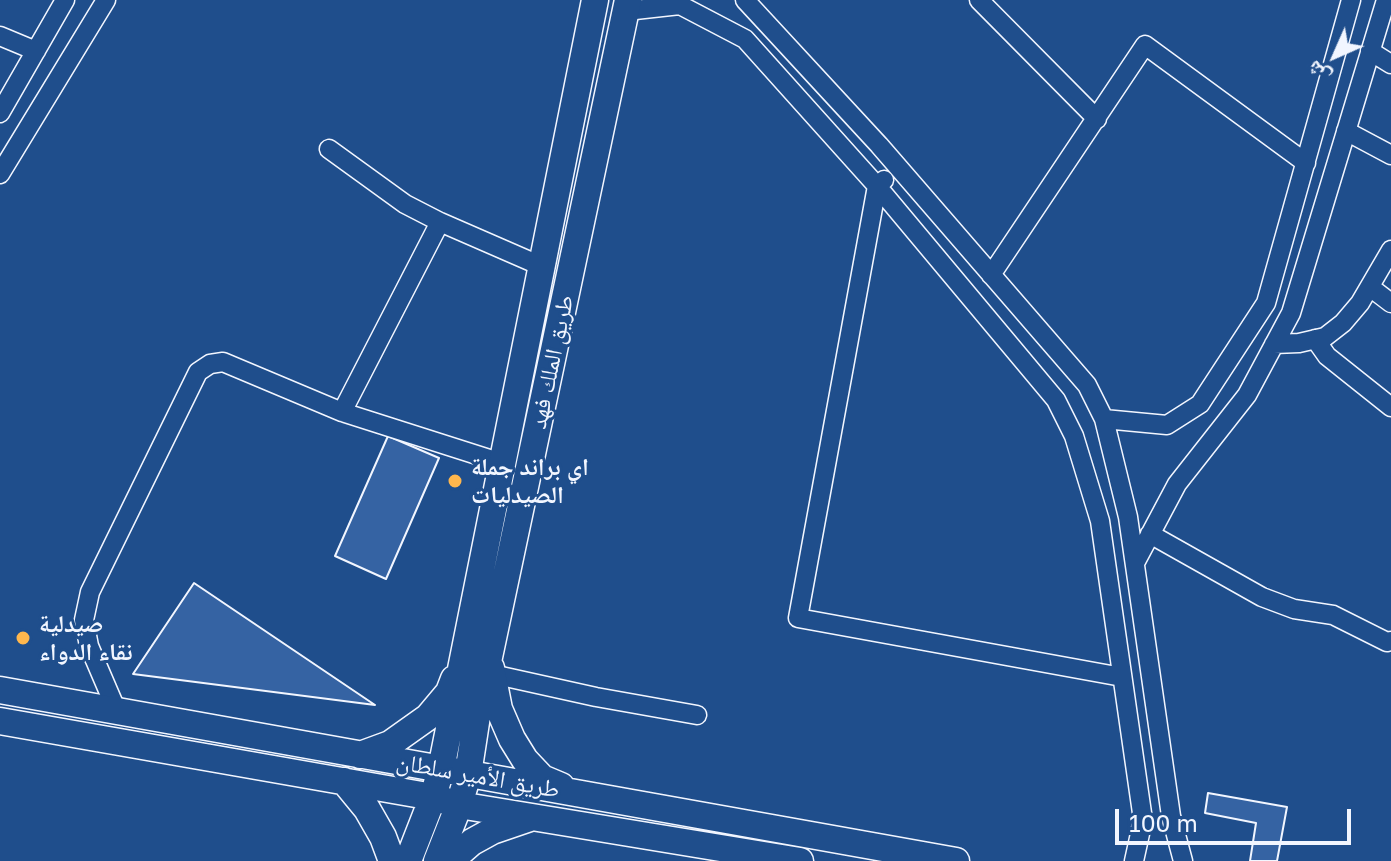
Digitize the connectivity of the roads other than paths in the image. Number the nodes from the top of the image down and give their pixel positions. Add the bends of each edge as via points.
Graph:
1 (65, 0) edge
2 (106, 0) edge
3 (595, 0) edge
4 (745, 0) edge
5 (979, 0) edge
6 (1351, 0) edge
7 (1386, 0) edge
8 (627, 6) edge
9 (0, 36) edge
10 (36, 51) junction
11 (1370, 51) junction
12 (1391, 64) edge
13 (0, 113) edge
14 (1097, 119) junction
15 (1346, 131) junction
16 (329, 149) dead end
17 (1391, 155) edge
18 (1306, 163) junction
19 (898, 168) junction
20 (0, 174) edge
21 (877, 186) junction
22 (440, 222) junction
23 (1391, 250) edge
24 (541, 266) junction
25 (991, 275) junction
26 (1370, 287) junction
27 (1391, 303) edge
28 (1315, 339) junction
29 (1274, 344) junction
30 (1391, 407) edge
31 (342, 412) junction
32 (1104, 419) junction
33 (502, 463) junction
34 (1150, 534) junction
35 (1135, 563) junction
36 (1391, 641) edge
37 (481, 664) junction
38 (1122, 677) junction
39 (0, 690) edge
40 (116, 709) junction
41 (697, 715) dead end
42 (0, 721) edge
43 (1160, 741) junction
44 (1132, 744) junction
45 (359, 755) junction
46 (441, 769) junction
47 (468, 774) junction
48 (344, 781) junction
49 (579, 794) junction
50 (433, 797) junction
51 (459, 805) junction
52 (533, 817) junction
53 (392, 861) edge
54 (408, 861) edge
55 (437, 861) edge
56 (450, 861) edge
57 (800, 861) edge
58 (956, 861) edge
59 (1134, 861) edge
60 (1183, 861) edge

1 - 10 street
2 - 20 street
3 - 24 highway, طريق الملك فهد
4 - 19 street
5 - 14 street
6 - 18 street
7 - 11 street
8 - 21 street via 680,5 745,39
8 - 37 highway, طريق الملك فهد
9 - 10 street
10 - 13 street
11 - 12 street
11 - 15 street
14 - 18 street via 1145,45
14 - 25 street
15 - 17 street
15 - 29 street via 1291,313
16 - 22 street via 405,204
18 - 32 street via 1266,303 1200,404 1167,425
19 - 21 street
19 - 25 street
21 - 38 street via 1056,400 1074,436 1100,521
21 - 38 street via 798,618
22 - 24 street
22 - 31 street
23 - 26 street
24 - 33 highway, طريق الملك فهد
25 - 32 street via 1087,385
26 - 27 street
26 - 28 street via 1343,323
28 - 29 street
28 - 30 street via 1327,356
29 - 34 street via 1247,395 1177,484
31 - 33 street
31 - 40 street via 223,362 198,372 90,592 84,620 89,646
32 - 35 street
33 - 37 highway, طريق الملك فهد
34 - 35 street
34 - 36 street via 1262,597 1333,615
35 - 43 street
37 - 41 street via 596,697
37 - 45 highway via 428,717 390,744
37 - 46 highway, طريق الملك فهد
37 - 47 highway, طريق الملك فهد
37 - 49 highway via 525,760 542,778
38 - 44 street
39 - 40 highway, طريق الأمير سلطان
40 - 45 highway, طريق الأمير سلطان
42 - 48 highway, طريق الأمير سلطان
43 - 44 street
43 - 60 street
44 - 59 street via 1143,820
45 - 46 highway, طريق الأمير سلطان
46 - 47 highway, طريق الأمير سلطان
46 - 50 highway, طريق الملك فهد
47 - 49 highway, طريق الأمير سلطان
47 - 51 highway, طريق الملك فهد
48 - 50 highway, طريق الأمير سلطان
48 - 53 highway via 371,817
49 - 58 highway, طريق الأمير سلطان
50 - 51 highway, طريق الأمير سلطان
50 - 54 highway, طريق الملك فهد
51 - 52 highway, طريق الأمير سلطان
51 - 55 highway, طريق الملك فهد
52 - 56 highway via 492,831
52 - 57 highway, طريق الأمير سلطان

